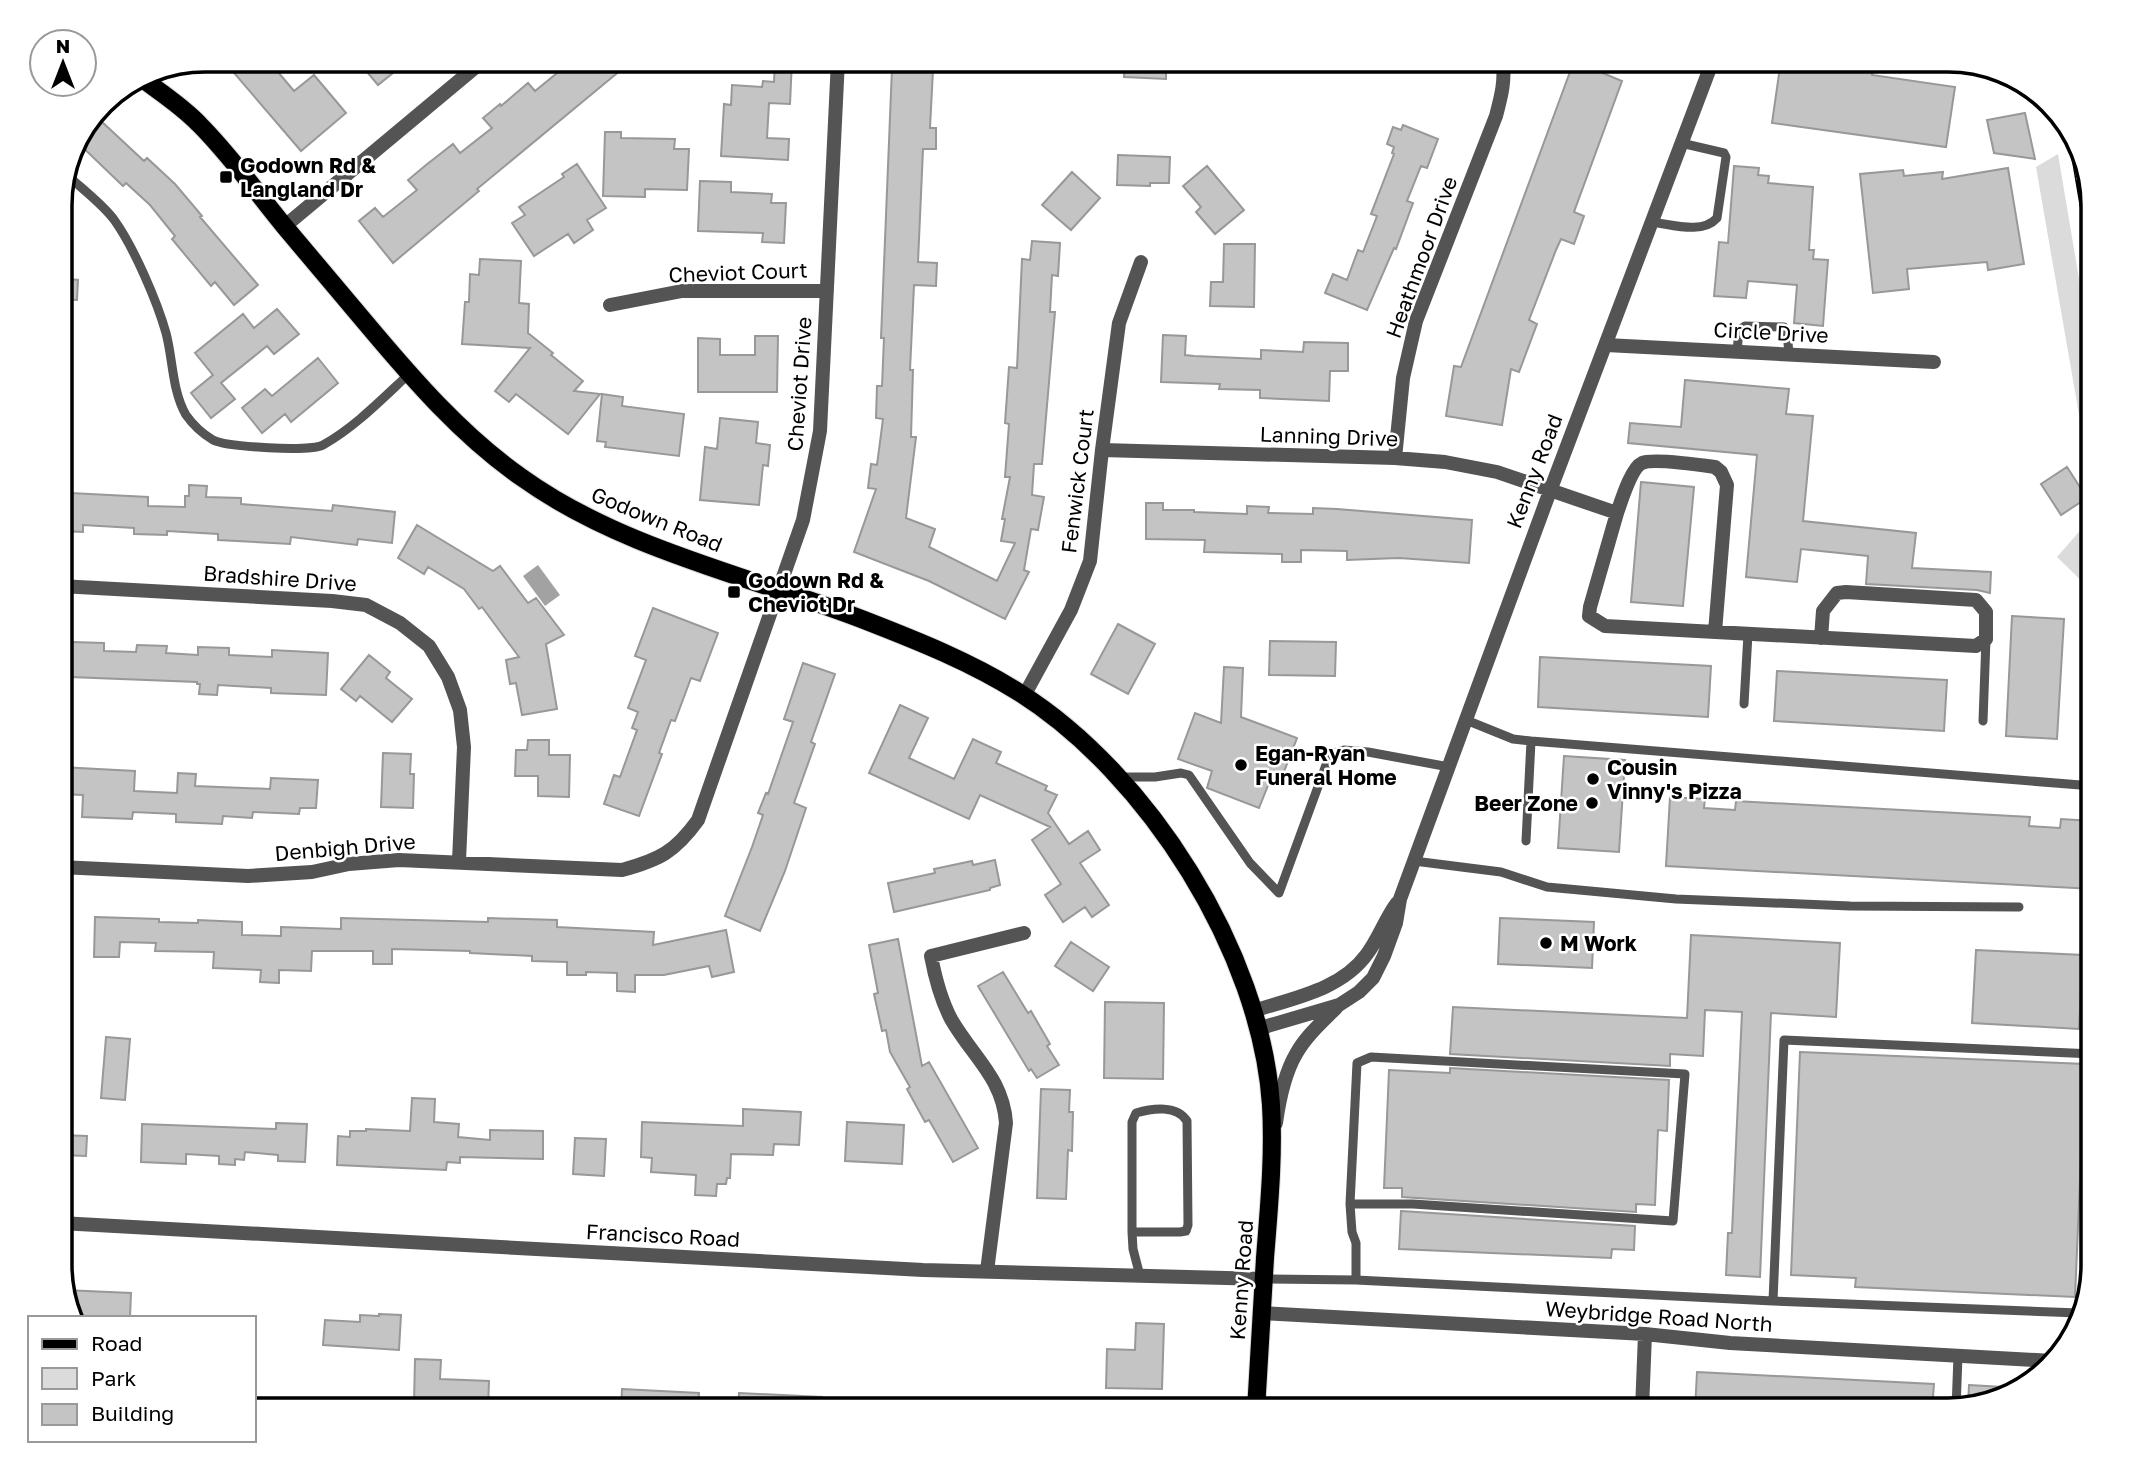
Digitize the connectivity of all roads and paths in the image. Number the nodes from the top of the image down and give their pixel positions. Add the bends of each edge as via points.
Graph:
1 (470, 72) edge
2 (837, 72) edge
3 (1504, 72) edge
4 (1708, 72) edge
5 (149, 85) edge
6 (1681, 143) junction
7 (74, 181) edge
8 (1651, 222) junction
9 (285, 226) junction
10 (1141, 262) dead end
11 (827, 291) junction
12 (610, 305) dead end
13 (1606, 345) junction
14 (1737, 352) junction
15 (1789, 354) junction
16 (1934, 362) dead end
17 (409, 374) junction
18 (1102, 450) junction
19 (1395, 458) junction
20 (1550, 491) junction
21 (1617, 513) junction
22 (72, 587) edge
23 (780, 590) junction
24 (1715, 632) junction
25 (1748, 634) junction
26 (1821, 638) junction
27 (1986, 639) junction
28 (1024, 695) junction
29 (1744, 704) dead end
30 (1466, 720) junction
31 (1983, 721) dead end
32 (1531, 741) junction
33 (1449, 767) junction
34 (1118, 777) junction
35 (2081, 785) edge
36 (1526, 841) dead end
37 (672, 851) joint
38 (1414, 861) junction
39 (459, 862) junction
40 (72, 868) edge
41 (1400, 899) junction
42 (2019, 906) dead end
43 (1024, 933) dead end
44 (1339, 1005) junction
45 (1253, 1010) junction
46 (1257, 1029) junction
47 (2081, 1053) edge
48 (1271, 1152) junction
49 (1350, 1204) junction
50 (72, 1224) edge
51 (1132, 1232) junction
52 (987, 1271) junction
53 (1140, 1276) junction
54 (1264, 1279) junction
55 (1356, 1280) junction
56 (1773, 1301) junction
57 (1262, 1313) junction
58 (2072, 1313) edge
59 (1645, 1334) junction
60 (1958, 1356) junction
61 (2041, 1360) edge
62 (1257, 1398) edge
63 (1642, 1398) edge
64 (1956, 1398) edge

1 - 9 street
2 - 11 street, Cheviot Drive
3 - 19 street, Heathmoor Drive via 1496,116 1416,321 1403,378
4 - 6 street, Kenny Road
5 - 9 main road, Godown Road via 198,122
6 - 8 street, Kenny Road
6 - 8 lane via 1726,157 1717,218 1703,227
7 - 17 lane via 115,220 142,270 165,331 178,397 198,429 215,441 236,446 320,447 348,429
8 - 13 street, Kenny Road
9 - 17 main road, Godown Road
10 - 18 street, Fenwick Court via 1119,323
11 - 12 street, Cheviot Court via 682,291
11 - 23 street, Cheviot Drive via 820,431 803,520
13 - 14 street, Circle Drive
13 - 20 street, Kenny Road
14 - 15 street, Circle Drive
14 - 15 lane via 1739,330 1745,326 1784,327
15 - 16 street, Circle Drive
17 - 23 main road, Godown Road via 493,456 567,506 645,543
18 - 19 street, Lanning Drive
18 - 28 street, Fenwick Court via 1090,561 1071,610
19 - 20 street, Lanning Drive via 1497,472
20 - 21 street, Lanning Drive
20 - 30 street, Kenny Road
21 - 24 street via 1589,616 1605,626
21 - 24 street via 1634,470 1642,463 1715,467 1721,472 1727,485
22 - 39 street, Bradshire Drive via 332,601 366,605 400,623 429,646 449,677 460,710 464,747
23 - 28 main road, Godown Road via 944,651
23 - 37 street, Cheviot Drive via 698,820
24 - 25 street
25 - 26 street
25 - 29 lane
26 - 27 street via 1976,646
26 - 27 street via 1823,611 1837,593 1846,592 1976,600 1986,612
27 - 31 lane
28 - 34 main road, Godown Road
30 - 32 lane
30 - 33 street, Kenny Road
32 - 35 lane
32 - 36 lane
33 - 34 lane via 1368,752 1330,754 1279,893 1250,863 1189,775
33 - 38 street, Kenny Road
34 - 45 main road, Godown Road via 1179,854 1232,953
37 - 39 street, Denbigh Drive via 622,870
38 - 41 street, Kenny Road
38 - 42 lane via 1501,872 1547,887 1676,899
39 - 40 street, Denbigh Drive via 399,860 248,876
41 - 44 street, Kenny Road via 1392,934 1373,978
41 - 45 street, Kenny Road via 1368,953 1339,981
43 - 52 street via 931,956 950,1018 985,1066 1005,1106
44 - 46 street, Kenny Road
44 - 48 street, Kenny Road via 1295,1055
45 - 46 main road, Godown Road
46 - 48 main road, Kenny Road via 1271,1101
47 - 56 lane via 1784,1040
48 - 54 main road, Kenny Road
49 - 49 lane via 1357,1063 1371,1057 1685,1074 1673,1221
49 - 55 lane
50 - 52 street, Francisco Road
51 - 51 lane via 1132,1122 1136,1113 1146,1110 1182,1113 1187,1121 1186,1231
51 - 53 lane
52 - 53 street, Francisco Road
53 - 54 street, Francisco Road
54 - 55 lane
54 - 57 main road, Kenny Road
55 - 56 lane
56 - 58 lane
57 - 59 street, Weybridge Road North
57 - 62 main road, Kenny Road
59 - 60 street, Weybridge Road North
59 - 63 street
60 - 61 street, Weybridge Road North
60 - 64 lane

